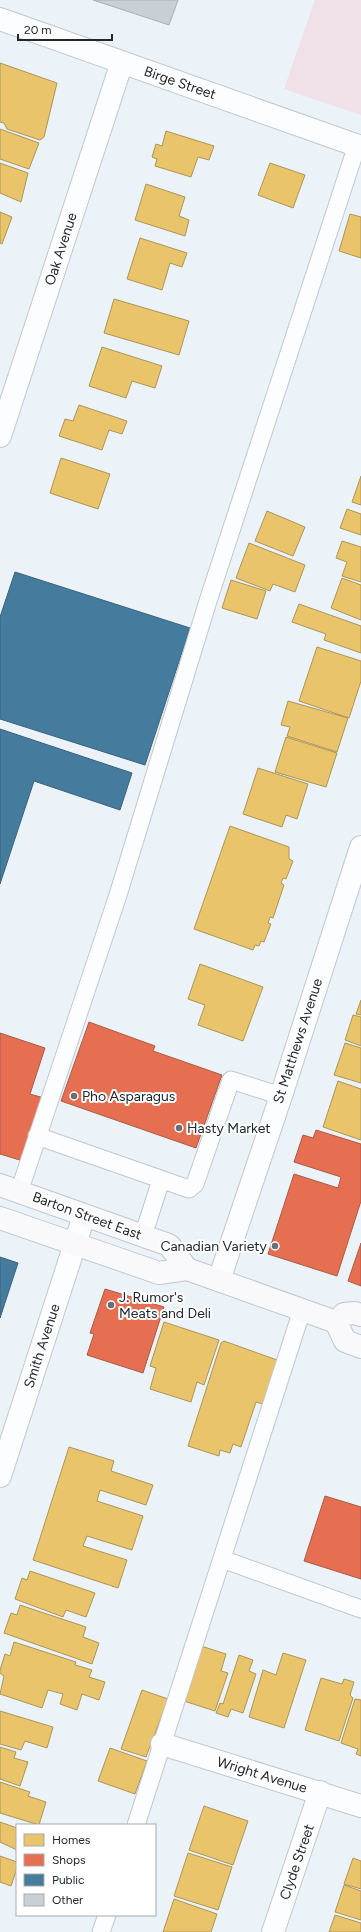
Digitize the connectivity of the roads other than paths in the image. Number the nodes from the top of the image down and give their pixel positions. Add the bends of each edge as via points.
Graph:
1 (0, 19) edge
2 (122, 62) junction
3 (359, 146) edge
4 (0, 436) edge
5 (361, 847) edge
6 (281, 1096) junction
7 (38, 1136) junction
8 (161, 1180) junction
9 (10, 1188) edge
10 (84, 1216) junction
11 (0, 1218) edge
12 (143, 1236) junction
13 (75, 1245) junction
14 (187, 1269) junction
15 (219, 1280) junction
16 (302, 1310) junction
17 (361, 1315) edge
18 (336, 1322) junction
19 (361, 1347) edge
20 (0, 1476) edge
21 (222, 1559) junction
22 (361, 1609) edge
23 (162, 1744) junction
24 (320, 1792) junction
25 (361, 1806) edge
26 (136, 1824) edge
27 (107, 1916) edge
28 (102, 1932) edge
29 (273, 1932) edge

1 - 2 street, Birge Street
2 - 3 street, Birge Street
2 - 4 street, Oak Avenue
3 - 7 lane via 210,593 118,895
5 - 6 street, St Matthews Avenue
6 - 8 lane via 232,1080 195,1184 189,1190
6 - 15 street, St Matthews Avenue
7 - 8 lane
7 - 9 lane
8 - 12 lane
9 - 10 main road, Barton Street East
10 - 12 main road, Barton Street East
10 - 13 street, Smith Avenue
11 - 13 main road
12 - 14 main road, Barton Street East via 169,1245
13 - 14 main road via 159,1273
13 - 20 street, Smith Avenue
14 - 15 main road
15 - 16 main road
16 - 18 main road
16 - 21 lane
17 - 18 main road via 344,1314
18 - 19 main road via 346,1341
21 - 22 lane
21 - 23 lane
23 - 24 street, Wright Avenue
23 - 26 lane
24 - 25 street, Wright Avenue
24 - 29 street, Clyde Street
27 - 28 lane

